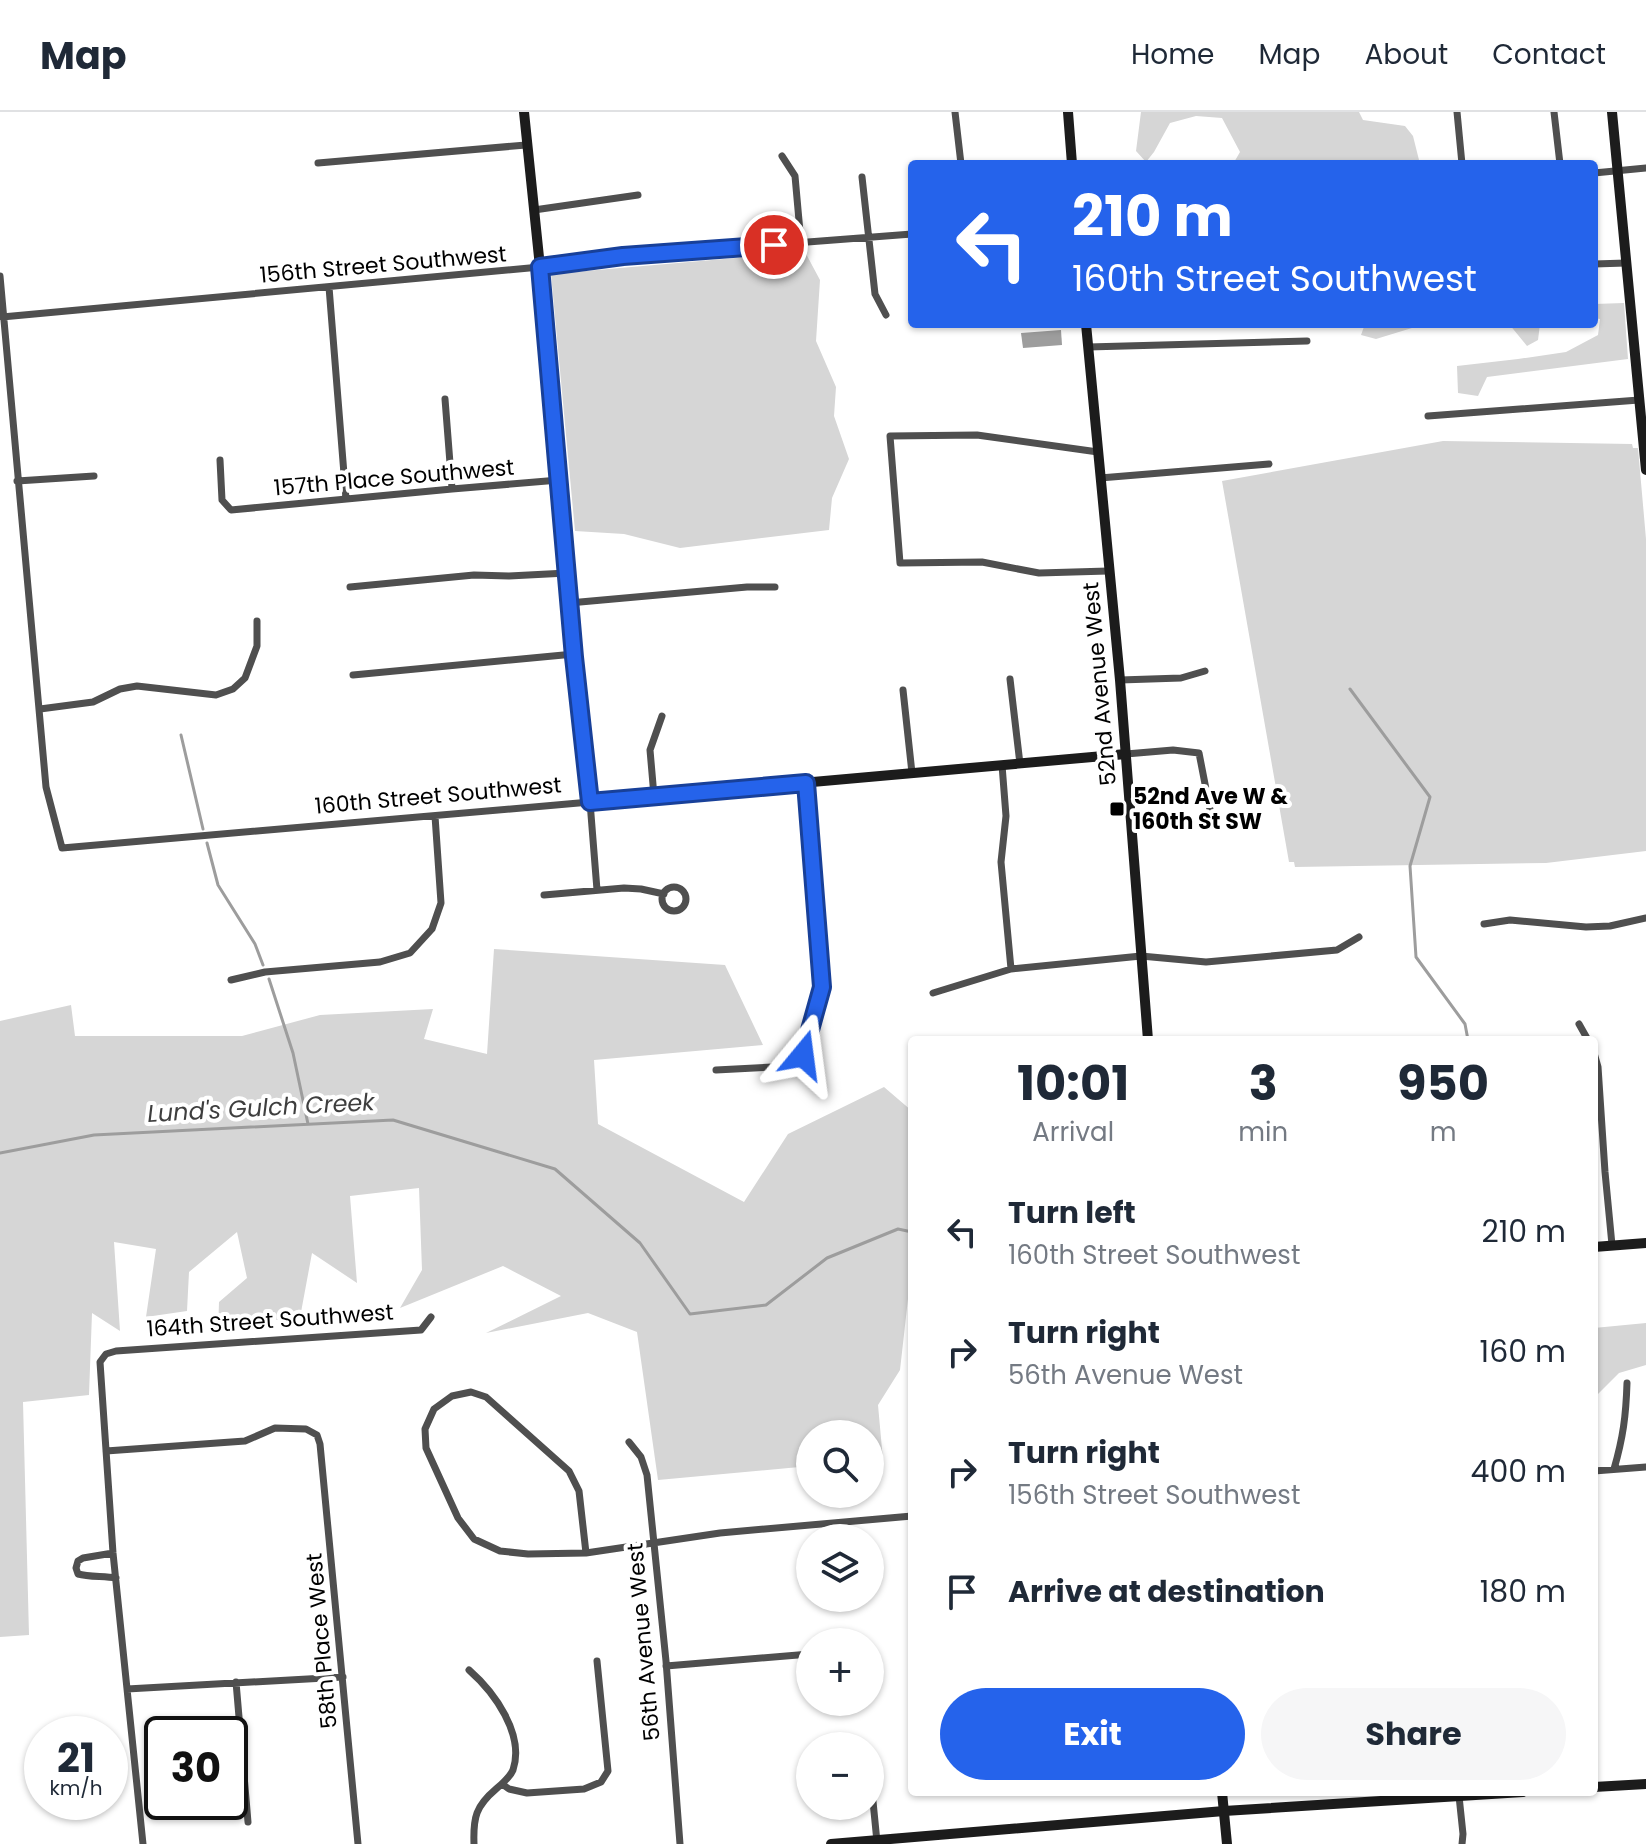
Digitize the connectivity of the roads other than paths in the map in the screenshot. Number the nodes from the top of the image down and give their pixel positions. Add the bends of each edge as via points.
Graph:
1 (524, 112) edge
2 (955, 112) edge
3 (1068, 112) edge
4 (1457, 112) edge
5 (1554, 112) edge
6 (1612, 112) edge
7 (526, 145) junction
8 (782, 156) dead end
9 (961, 160) edge
10 (1072, 160) edge
11 (1462, 160) edge
12 (1560, 160) edge
13 (318, 163) dead end
14 (1646, 168) edge
15 (1618, 170) junction
16 (1598, 172) edge
17 (862, 177) dead end
18 (638, 195) dead end
19 (534, 210) junction
20 (908, 234) edge
21 (868, 238) junction
22 (801, 243) junction
23 (1626, 263) junction
24 (1598, 264) edge
25 (540, 267) junction
26 (0, 276) edge
27 (329, 287) junction
28 (886, 315) dead end
29 (2, 317) edge
30 (1086, 328) edge
31 (1307, 341) dead end
32 (1088, 347) junction
33 (445, 399) dead end
34 (1639, 400) junction
35 (1428, 416) dead end
36 (1098, 452) junction
37 (220, 460) dead end
38 (1269, 464) dead end
39 (1646, 470) edge
40 (94, 476) dead end
41 (1100, 478) junction
42 (559, 480) junction
43 (17, 481) junction
44 (452, 489) junction
45 (346, 499) junction
46 (1108, 571) junction
47 (567, 573) junction
48 (350, 587) dead end
49 (775, 587) dead end
50 (569, 603) junction
51 (257, 621) dead end
52 (574, 654) junction
53 (1205, 671) dead end
54 (353, 675) dead end
55 (1010, 679) dead end
56 (1120, 680) junction
57 (903, 690) dead end
58 (40, 709) junction
59 (662, 716) dead end
60 (1126, 754) junction
61 (1020, 764) junction
62 (1002, 765) junction
63 (912, 773) junction
64 (806, 783) junction
65 (654, 796) junction
66 (590, 802) junction
67 (435, 816) junction
68 (1213, 825) dead end
69 (597, 890) junction
70 (664, 894) dead end
71 (544, 895) dead end
72 (1646, 918) edge
73 (1484, 924) dead end
74 (1359, 937) dead end
75 (1141, 956) junction
76 (1011, 969) junction
77 (231, 980) dead end
78 (933, 993) dead end
79 (1579, 1024) dead end
80 (1148, 1036) edge
81 (1586, 1036) edge
82 (1598, 1067) edge
83 (716, 1070) dead end
84 (1646, 1243) edge
85 (1612, 1245) junction
86 (1598, 1247) edge
87 (431, 1317) dead end
88 (1627, 1383) dead end
89 (629, 1442) dead end
90 (106, 1451) junction
91 (1646, 1467) edge
92 (1614, 1469) junction
93 (1598, 1471) edge
94 (908, 1516) edge
95 (654, 1544) junction
96 (113, 1553) junction
97 (586, 1553) junction
98 (116, 1578) junction
99 (796, 1655) edge
100 (597, 1661) dead end
101 (666, 1666) junction
102 (469, 1670) dead end
103 (343, 1677) junction
104 (236, 1682) junction
105 (127, 1689) junction
106 (502, 1784) junction
107 (1646, 1784) edge
108 (1598, 1787) edge
109 (1222, 1796) edge
110 (1459, 1796) joint
111 (1224, 1811) junction
112 (875, 1820) edge
113 (248, 1822) dead end
114 (877, 1842) edge
115 (143, 1844) edge
116 (358, 1844) edge
117 (474, 1844) edge
118 (680, 1844) edge
119 (831, 1844) edge
120 (1227, 1844) edge
121 (1462, 1844) edge

1 - 7 street
2 - 9 street
3 - 10 street
4 - 11 street
5 - 12 street
6 - 15 street
7 - 13 street
7 - 19 street
8 - 22 street via 795,176
14 - 15 street
15 - 16 street
15 - 23 street
17 - 21 street
18 - 19 street
19 - 25 street
20 - 21 street, 156th Street Southwest
21 - 22 street, 156th Street Southwest
21 - 28 street via 875,294
22 - 25 street, 156th Street Southwest
23 - 24 street
23 - 34 street
25 - 27 street, 156th Street Southwest
25 - 42 street
26 - 29 street
27 - 29 street, 156th Street Southwest
27 - 45 street
29 - 43 street
30 - 32 street, 52nd Avenue West
31 - 32 street
32 - 36 street, 52nd Avenue West
33 - 44 street
34 - 35 street
34 - 39 street
36 - 41 street, 52nd Avenue West
36 - 46 street via 977,435 890,436 900,563 982,562 1039,573
37 - 45 street, 157th Place Southwest via 222,500 231,510
38 - 41 street
40 - 43 street
41 - 46 street, 52nd Avenue West
42 - 44 street, 157th Place Southwest
42 - 47 street
43 - 58 street
44 - 45 street, 157th Place Southwest
46 - 56 street, 52nd Avenue West
47 - 48 street
47 - 50 street
49 - 50 street
50 - 52 street
51 - 58 street via 257,646 245,678 233,689 216,695 137,686 93,702
52 - 54 street
52 - 66 street
53 - 56 street via 1181,678
55 - 61 street
56 - 60 street, 52nd Avenue West
57 - 63 street
58 - 67 street, 160th Street Southwest via 46,787 62,848
59 - 65 street via 650,750
60 - 61 street, 160th Street Southwest
60 - 68 street, 160th Street Southwest via 1199,753
60 - 75 street, 52nd Avenue West
61 - 62 street, 160th Street Southwest
62 - 63 street, 160th Street Southwest
62 - 76 street via 1006,816 1001,862
63 - 64 street, 160th Street Southwest
64 - 65 street, 160th Street Southwest
64 - 83 street via 822,987 803,1055 793,1066
65 - 66 street, 160th Street Southwest
66 - 67 street, 160th Street Southwest
66 - 69 street
67 - 77 street via 441,903 432,929 410,953 380,962
69 - 70 street
69 - 71 street
72 - 73 street via 1586,927 1510,920
74 - 75 street via 1337,950 1206,962
75 - 76 street
75 - 80 street, 52nd Avenue West
76 - 78 street
79 - 81 street
82 - 85 street
84 - 85 street
85 - 86 street
87 - 90 street, 164th Street Southwest via 421,1330 106,1354 100,1362
88 - 92 street via 1626,1417
89 - 95 street, 56th Avenue West via 647,1475
90 - 96 street
90 - 103 street, 58th Place West via 245,1441 275,1428 306,1429 317,1435
91 - 92 street
92 - 93 street
94 - 95 street
95 - 97 street
95 - 101 street, 56th Avenue West
96 - 98 street
96 - 98 street via 83,1558 76,1568 82,1576
97 - 97 street via 500,1551 474,1539 458,1518 426,1448 425,1429 434,1409 452,1396 471,1392 486,1397 569,1471 579,1491
98 - 105 street
99 - 101 street
100 - 106 street via 608,1771 601,1782 584,1789 527,1793
101 - 118 street, 56th Avenue West
102 - 106 street via 499,1704 513,1734 513,1771
103 - 104 street
103 - 116 street, 58th Place West
104 - 105 street
104 - 113 street
105 - 115 street
106 - 117 street via 476,1811
107 - 108 street
109 - 111 street
110 - 111 street
110 - 121 street
111 - 114 street
111 - 120 street
112 - 114 street
114 - 119 street

